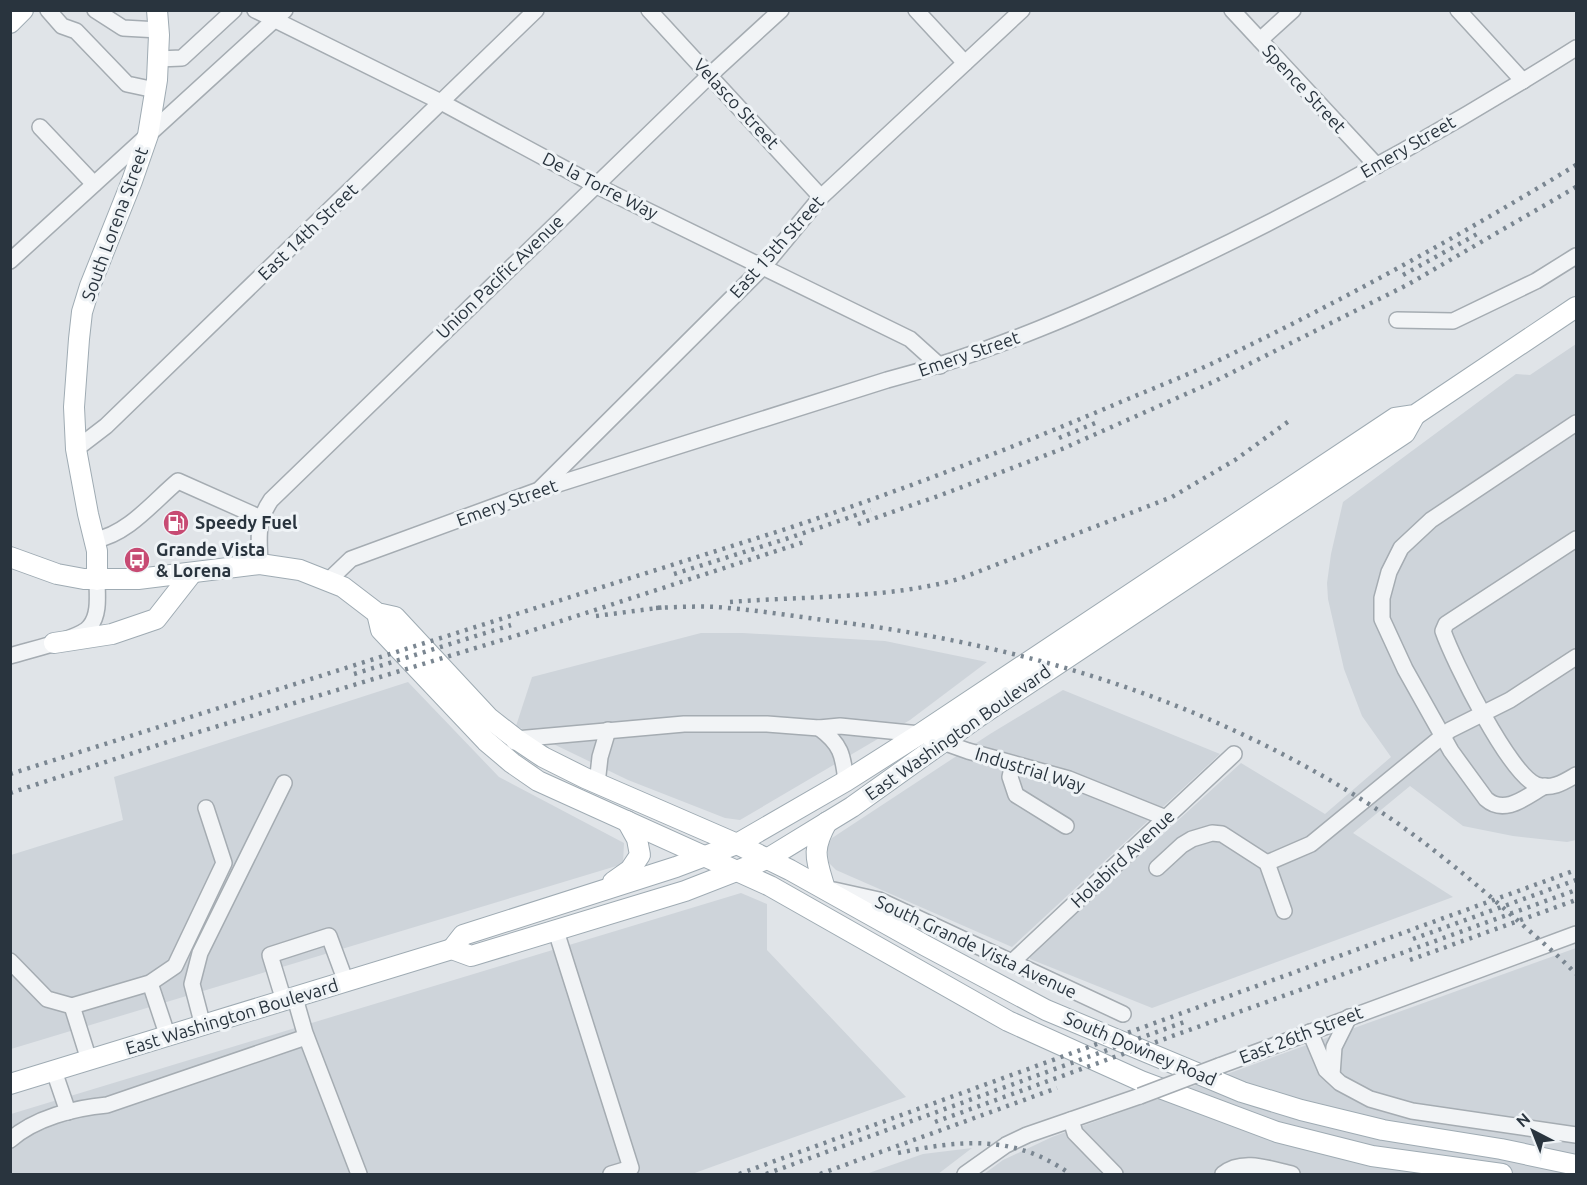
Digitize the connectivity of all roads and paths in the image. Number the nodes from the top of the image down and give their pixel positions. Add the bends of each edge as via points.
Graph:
1 (22, 10) edge
2 (48, 10) edge
3 (95, 10) edge
4 (157, 10) edge
5 (234, 10) edge
6 (255, 10) edge
7 (536, 10) edge
8 (650, 10) edge
9 (781, 10) edge
10 (916, 10) edge
11 (1022, 10) edge
12 (1232, 10) edge
13 (1293, 10) edge
14 (1458, 10) edge
15 (280, 15) edge
16 (10, 23) edge
17 (159, 30) junction
18 (1260, 40) junction
19 (1576, 48) edge
20 (158, 58) junction
21 (965, 63) junction
22 (710, 75) junction
23 (1523, 81) junction
24 (155, 90) junction
25 (441, 102) junction
26 (40, 127) dead end
27 (147, 135) junction
28 (1377, 166) junction
29 (94, 184) junction
30 (595, 185) junction
31 (821, 197) junction
32 (1576, 256) edge
33 (10, 261) edge
34 (764, 266) junction
35 (1576, 307) edge
36 (1397, 320) dead end
37 (940, 366) junction
38 (1415, 415) junction
39 (1576, 423) edge
40 (76, 449) junction
41 (539, 490) junction
42 (261, 518) junction
43 (1576, 539) edge
44 (95, 540) junction
45 (10, 557) edge
46 (260, 564) junction
47 (192, 573) junction
48 (97, 580) junction
49 (329, 580) junction
50 (376, 613) junction
51 (54, 643) junction
52 (10, 656) edge
53 (1576, 657) edge
54 (1484, 713) junction
55 (819, 728) junction
56 (608, 730) junction
57 (920, 734) junction
58 (1442, 736) junction
59 (516, 739) junction
60 (942, 742) junction
61 (501, 754) junction
62 (1234, 754) dead end
63 (1013, 764) junction
64 (1576, 775) edge
65 (846, 781) junction
66 (284, 783) dead end
67 (597, 784) junction
68 (1545, 786) junction
69 (206, 808) dead end
70 (1166, 818) junction
71 (627, 821) junction
72 (827, 822) junction
73 (1066, 826) dead end
74 (737, 844) junction
75 (706, 856) junction
76 (767, 859) junction
77 (1267, 863) junction
78 (1157, 868) dead end
79 (739, 872) junction
80 (825, 889) junction
81 (601, 890) junction
82 (1284, 910) dead end
83 (556, 930) junction
84 (1576, 934) edge
85 (452, 949) junction
86 (10, 961) edge
87 (1011, 963) junction
88 (346, 982) junction
89 (150, 983) junction
90 (290, 999) junction
91 (72, 1006) junction
92 (1123, 1014) dead end
93 (1349, 1017) junction
94 (203, 1026) junction
95 (1310, 1032) junction
96 (168, 1037) junction
97 (306, 1037) junction
98 (89, 1060) junction
99 (54, 1071) junction
100 (1332, 1075) junction
101 (10, 1084) edge
102 (68, 1112) junction
103 (1071, 1120) junction
104 (1576, 1135) edge
105 (10, 1140) edge
106 (1576, 1165) edge
107 (359, 1174) edge
108 (611, 1174) edge
109 (965, 1174) edge
110 (1115, 1174) edge
111 (1223, 1174) edge
112 (1292, 1174) edge
113 (1502, 1174) edge

1 - 16 main road
2 - 24 street via 62,26 76,31 127,84
3 - 17 street via 123,28
4 - 17 main road, South Lorena Street
5 - 20 street via 182,58
6 - 15 street, De la Torre Way
7 - 25 street, East 14th Street
8 - 22 street, Velasco Street
9 - 22 street, Union Pacific Avenue
10 - 21 street
11 - 21 street, East 15th Street
12 - 18 street, Spence Street
13 - 18 street
14 - 23 street
15 - 25 street, De la Torre Way
15 - 27 street
17 - 20 main road, South Lorena Street
18 - 28 street, Spence Street
19 - 23 street, Emery Street
20 - 24 main road, South Lorena Street
21 - 31 street, East 15th Street
22 - 30 street, Union Pacific Avenue
22 - 31 street, Velasco Street
23 - 28 street, Emery Street
24 - 27 main road, South Lorena Street
25 - 30 street, De la Torre Way
25 - 40 street, East 14th Street via 115,418
26 - 29 street
27 - 29 street
27 - 40 main road, South Lorena Street via 82,312 76,372
28 - 37 street, Emery Street via 1113,299
29 - 33 street
30 - 34 street, De la Torre Way
30 - 42 street, Union Pacific Avenue via 271,500
31 - 34 street, East 15th Street
32 - 36 street via 1536,281 1453,321
34 - 37 street, De la Torre Way via 910,339
34 - 41 street, East 15th Street
35 - 38 main road, East Washington Boulevard
37 - 41 street, Emery Street
38 - 57 main road, East Washington Boulevard via 1395,418
38 - 60 main road, East Washington Boulevard via 1405,433
39 - 58 street via 1431,520 1401,548 1389,572 1382,598 1382,619
40 - 44 main road, South Lorena Street
41 - 49 street, Emery Street via 351,559
42 - 44 street via 178,481 119,532
42 - 46 street
43 - 54 street via 1445,626 1444,634
44 - 48 main road, South Lorena Street
45 - 48 main road via 57,574
46 - 47 main road
46 - 49 main road via 300,570
47 - 48 main road
47 - 51 main road via 156,619 112,634
48 - 51 street via 97,605 90,627
49 - 50 main road via 355,594
50 - 59 main road via 395,617 489,718
50 - 61 main road via 381,630
51 - 52 street
53 - 54 street
54 - 58 street
54 - 68 street via 1519,771 1530,781
55 - 56 street, Industrial Way via 684,724
55 - 57 street, Industrial Way via 840,726
55 - 65 street via 838,745
56 - 59 street, Industrial Way
56 - 67 street
57 - 60 street, Industrial Way
57 - 65 main road, East Washington Boulevard
58 - 68 street via 1491,804 1513,804
58 - 77 street via 1311,844
59 - 61 street
59 - 67 main road
60 - 63 street, Industrial Way
60 - 72 main road, East Washington Boulevard
61 - 71 main road via 538,781
62 - 70 street, Holabird Avenue
63 - 70 street, Industrial Way via 1069,779
63 - 73 street via 1010,782 1016,795
64 - 68 street via 1555,786
65 - 74 main road, East Washington Boulevard
66 - 94 street via 200,953 192,984
67 - 74 main road
69 - 89 street via 224,863 175,966
70 - 87 street, Holabird Avenue
71 - 75 main road
71 - 81 main road via 640,855 630,870
72 - 76 main road, East Washington Boulevard
72 - 80 main road via 815,853
74 - 75 main road, East Washington Boulevard
74 - 76 main road, South Downey Road
75 - 79 main road, South Downey Road
75 - 81 main road, East Washington Boulevard
76 - 79 main road, East Washington Boulevard
76 - 80 main road, South Downey Road
77 - 78 street via 1222,834 1212,833 1182,845
77 - 82 street
79 - 83 main road, East Washington Boulevard
79 - 113 main road, South Downey Road via 843,926 1008,1021 1141,1080 1277,1132 1324,1145 1372,1156
80 - 87 street, South Grande Vista Avenue via 879,900
80 - 106 main road, South Downey Road via 1046,1010 1242,1092 1383,1130
81 - 85 main road, East Washington Boulevard via 463,935
83 - 85 main road, East Washington Boulevard via 471,956
83 - 108 street via 631,1168
84 - 93 street, East 26th Street
85 - 88 main road, East Washington Boulevard
86 - 91 street via 46,999
87 - 92 street, South Grande Vista Avenue
88 - 90 main road, East Washington Boulevard
88 - 90 street via 330,936 270,956
89 - 91 street
89 - 96 street
90 - 94 main road, East Washington Boulevard
90 - 97 street
91 - 98 street
93 - 95 street, East 26th Street
93 - 100 street via 1334,1047
94 - 96 main road, East Washington Boulevard
95 - 100 street via 1322,1063
95 - 103 street, East 26th Street, bridge
96 - 98 main road, East Washington Boulevard
97 - 102 street via 107,1105
97 - 107 street
98 - 99 main road, East Washington Boulevard
99 - 101 main road, East Washington Boulevard
99 - 102 street
100 - 104 street via 1370,1099 1412,1111
102 - 105 street via 23,1128
103 - 109 street, East 26th Street via 1006,1145
103 - 110 street via 1075,1133
111 - 112 street via 1251,1165

